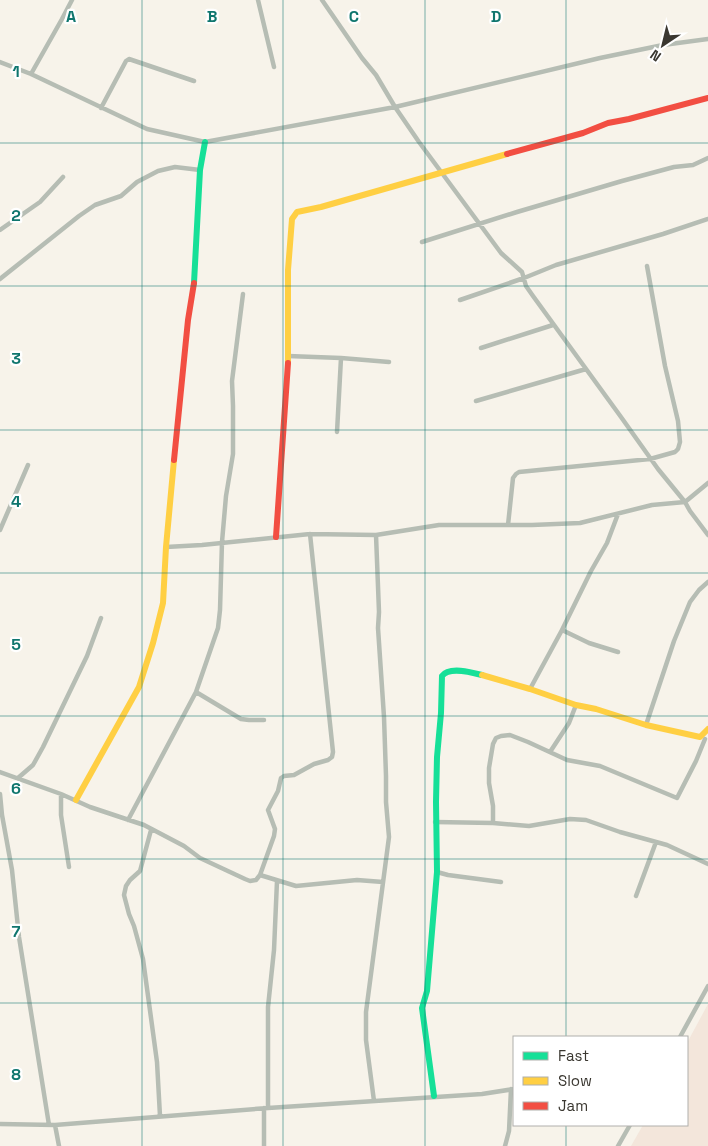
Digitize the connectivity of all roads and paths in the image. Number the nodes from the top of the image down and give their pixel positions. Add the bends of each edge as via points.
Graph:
1 (72, 0) edge
2 (258, 0) edge
3 (322, 0) edge
4 (708, 39) edge
5 (0, 62) edge
6 (274, 67) dead end
7 (31, 74) junction
8 (194, 81) dead end
9 (708, 98) edge
10 (395, 107) junction
11 (101, 108) junction
12 (205, 142) junction
13 (708, 158) edge
14 (200, 170) junction
15 (441, 172) junction
16 (63, 177) dead end
17 (708, 219) edge
18 (480, 225) junction
19 (0, 230) edge
20 (422, 242) dead end
21 (647, 266) dead end
22 (0, 278) edge
23 (524, 278) junction
24 (244, 294) dead end
25 (460, 300) dead end
26 (554, 325) junction
27 (481, 348) dead end
28 (288, 356) junction
29 (341, 358) junction
30 (389, 362) dead end
31 (586, 369) junction
32 (476, 401) dead end
33 (337, 432) dead end
34 (650, 459) junction
35 (28, 466) dead end
36 (708, 483) edge
37 (685, 502) junction
38 (618, 514) junction
39 (508, 525) junction
40 (0, 530) edge
41 (310, 534) junction
42 (376, 535) junction
43 (708, 535) edge
44 (276, 537) junction
45 (222, 542) junction
46 (166, 547) junction
47 (708, 582) edge
48 (101, 618) dead end
49 (562, 630) junction
50 (618, 652) dead end
51 (530, 688) junction
52 (196, 692) junction
53 (576, 705) junction
54 (264, 720) dead end
55 (646, 724) junction
56 (708, 730) edge
57 (704, 739) edge
58 (550, 752) junction
59 (0, 772) edge
60 (18, 778) junction
61 (0, 794) edge
62 (61, 794) junction
63 (76, 800) junction
64 (128, 820) junction
65 (435, 822) junction
66 (493, 823) junction
67 (151, 830) junction
68 (656, 842) junction
69 (708, 864) edge
70 (69, 867) dead end
71 (437, 872) junction
72 (260, 875) junction
73 (277, 881) junction
74 (383, 882) junction
75 (501, 882) dead end
76 (636, 896) dead end
77 (708, 986) edge
78 (681, 1036) edge
79 (513, 1089) edge
80 (434, 1096) junction
81 (374, 1101) junction
82 (266, 1108) junction
83 (160, 1116) junction
84 (0, 1124) edge
85 (52, 1125) junction
86 (629, 1126) edge
87 (59, 1146) edge
88 (264, 1146) edge
89 (505, 1146) edge
90 (618, 1146) edge

1 - 7 street
2 - 6 street
3 - 10 street
4 - 10 street via 600,58
5 - 7 street
7 - 11 street
8 - 11 street via 129,59
9 - 15 street via 608,123 583,133
10 - 12 street
10 - 15 street
11 - 12 street via 147,129
12 - 14 street
13 - 18 street
14 - 22 street via 175,168 158,171 137,182 121,196 95,205 79,216
14 - 46 street via 195,275
15 - 18 street
15 - 28 street via 301,210 294,215 288,270
16 - 19 street via 40,202
17 - 23 street
18 - 20 street
18 - 23 street
21 - 34 street via 680,442 675,452
23 - 25 street
23 - 26 street via 529,291
24 - 45 street via 232,381 233,454
26 - 27 street
26 - 31 street
28 - 29 street
28 - 44 street
29 - 30 street
29 - 33 street
31 - 32 street
31 - 34 street
34 - 37 street
34 - 39 street via 519,472 513,478
35 - 40 street
36 - 37 street
37 - 38 street via 652,505
37 - 43 street
38 - 39 street via 580,523
38 - 49 street via 607,543
39 - 42 street via 439,525
41 - 42 street
41 - 44 street
41 - 72 street via 333,752 328,760 280,778 278,792 268,810 275,829 274,836
42 - 74 street via 389,836
44 - 45 street
45 - 46 street
45 - 52 street via 218,628
46 - 63 street via 163,602 139,687
47 - 55 street via 690,602
48 - 60 street via 87,656 43,747 33,765
49 - 50 street
49 - 51 street
51 - 53 street
51 - 65 street via 476,673 451,670 442,676
52 - 54 street via 241,719
52 - 64 street
53 - 55 street
53 - 58 street
55 - 57 street
56 - 57 street
57 - 58 street via 677,798 600,766 567,760
58 - 66 street via 510,735 496,738 489,776
59 - 60 street
60 - 62 street
61 - 85 street via 19,938
62 - 63 street
62 - 70 street
63 - 64 street
64 - 67 street
65 - 66 street
65 - 71 street
66 - 68 street via 529,826 570,819 586,820
67 - 72 street via 245,879 256,880
67 - 83 street via 140,871 126,886 124,895 143,959 157,1062
68 - 69 street
68 - 76 street
71 - 75 street
71 - 80 street via 427,991 422,1008
72 - 73 street
73 - 74 street via 296,886 357,880
73 - 82 street via 268,1007
74 - 81 street via 366,1012
77 - 78 street
79 - 80 street
79 - 89 street
80 - 81 street
81 - 82 street
82 - 83 street
82 - 88 street
83 - 85 street
84 - 85 street
85 - 87 street
86 - 90 street

